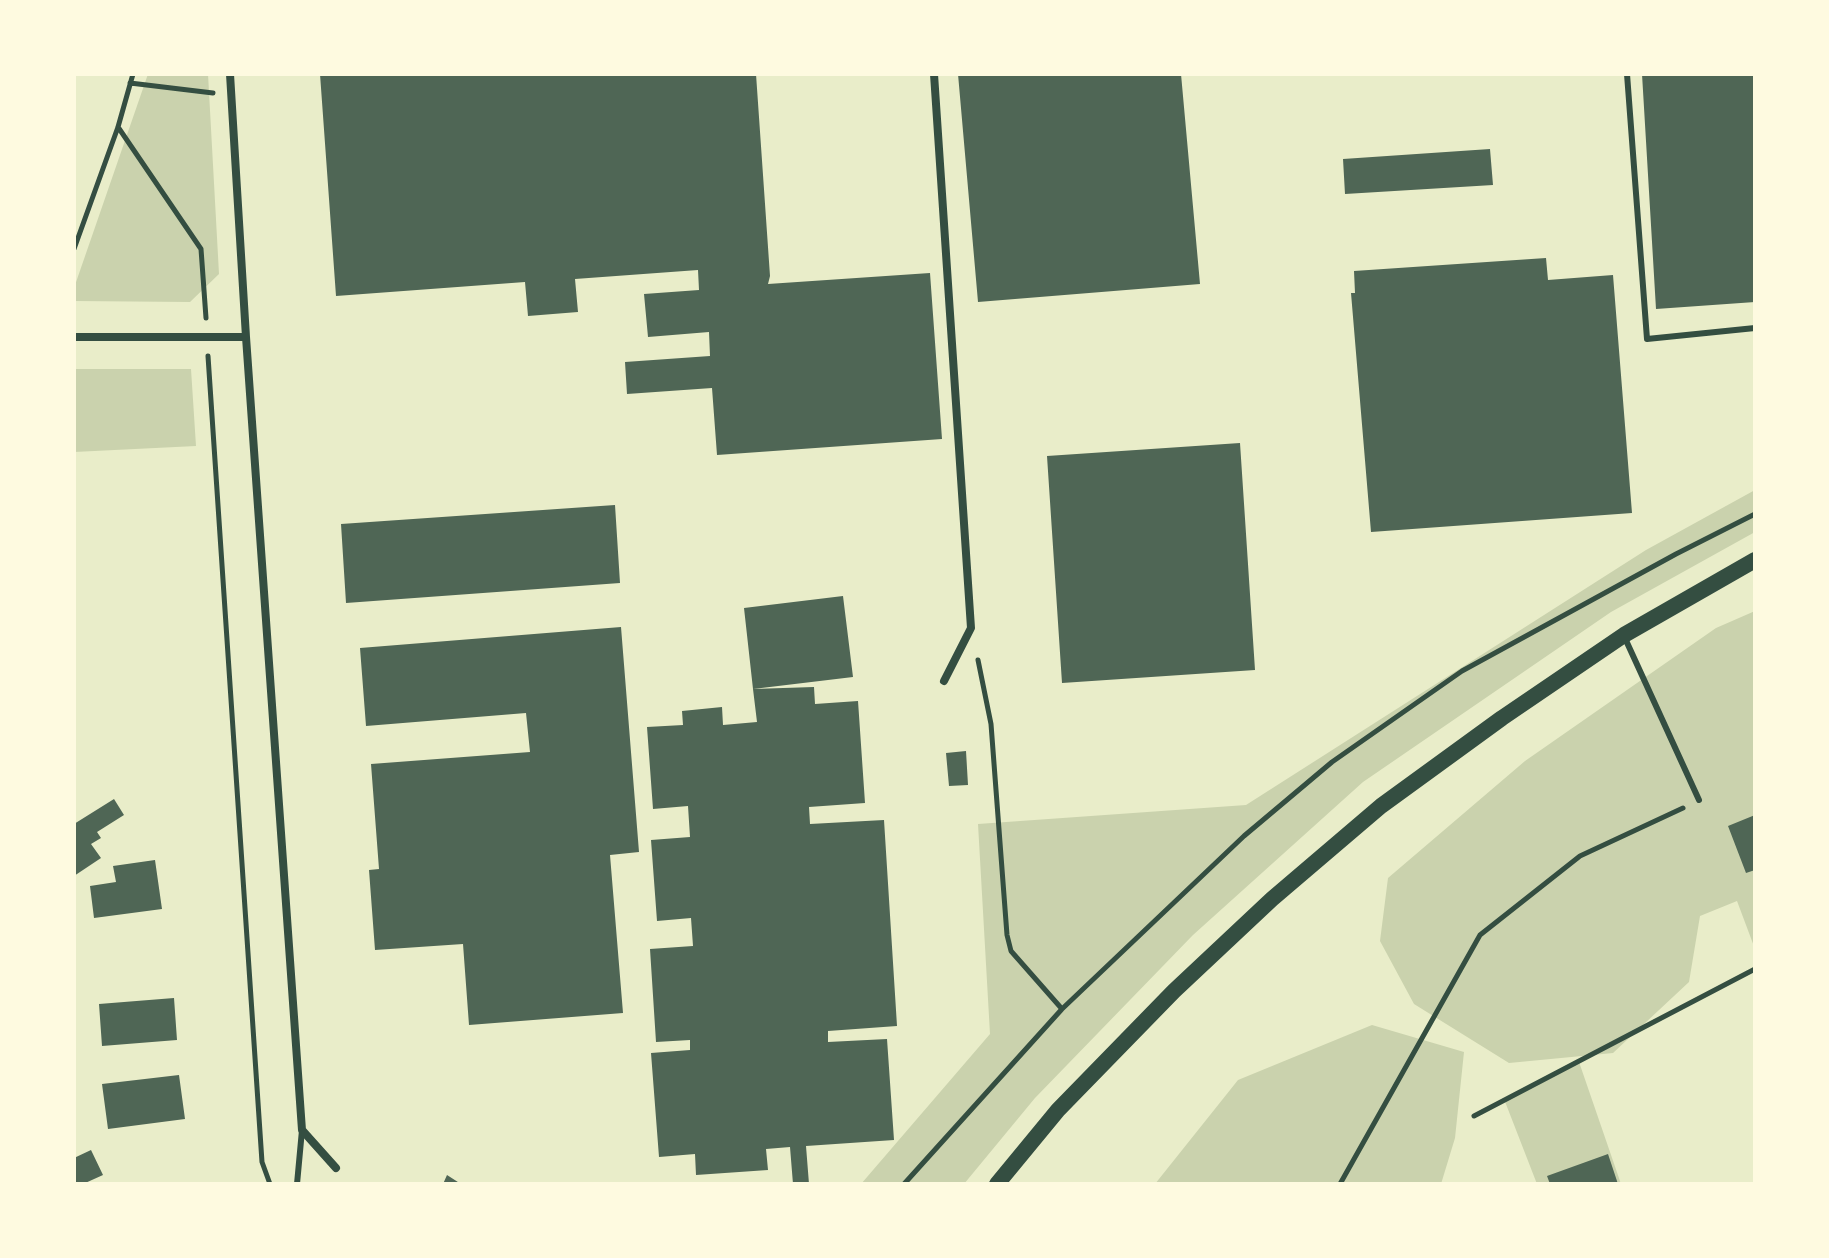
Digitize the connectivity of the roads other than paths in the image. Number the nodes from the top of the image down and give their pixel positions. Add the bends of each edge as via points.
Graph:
1 (230, 74) edge
2 (934, 74) edge
3 (1627, 74) edge
4 (1755, 328) edge
5 (74, 337) edge
6 (246, 337) junction
7 (1755, 560) edge
8 (1624, 635) junction
9 (944, 681) dead end
10 (1699, 800) road end
11 (302, 1130) junction
12 (336, 1168) dead end
13 (297, 1184) edge
14 (997, 1184) edge

1 - 6 street
2 - 9 street via 971,628
3 - 4 lane via 1647,339
5 - 6 street
6 - 11 street
7 - 8 main road
8 - 10 lane
8 - 14 main road via 1381,806 1272,899 1058,1110
11 - 12 street
11 - 13 lane

